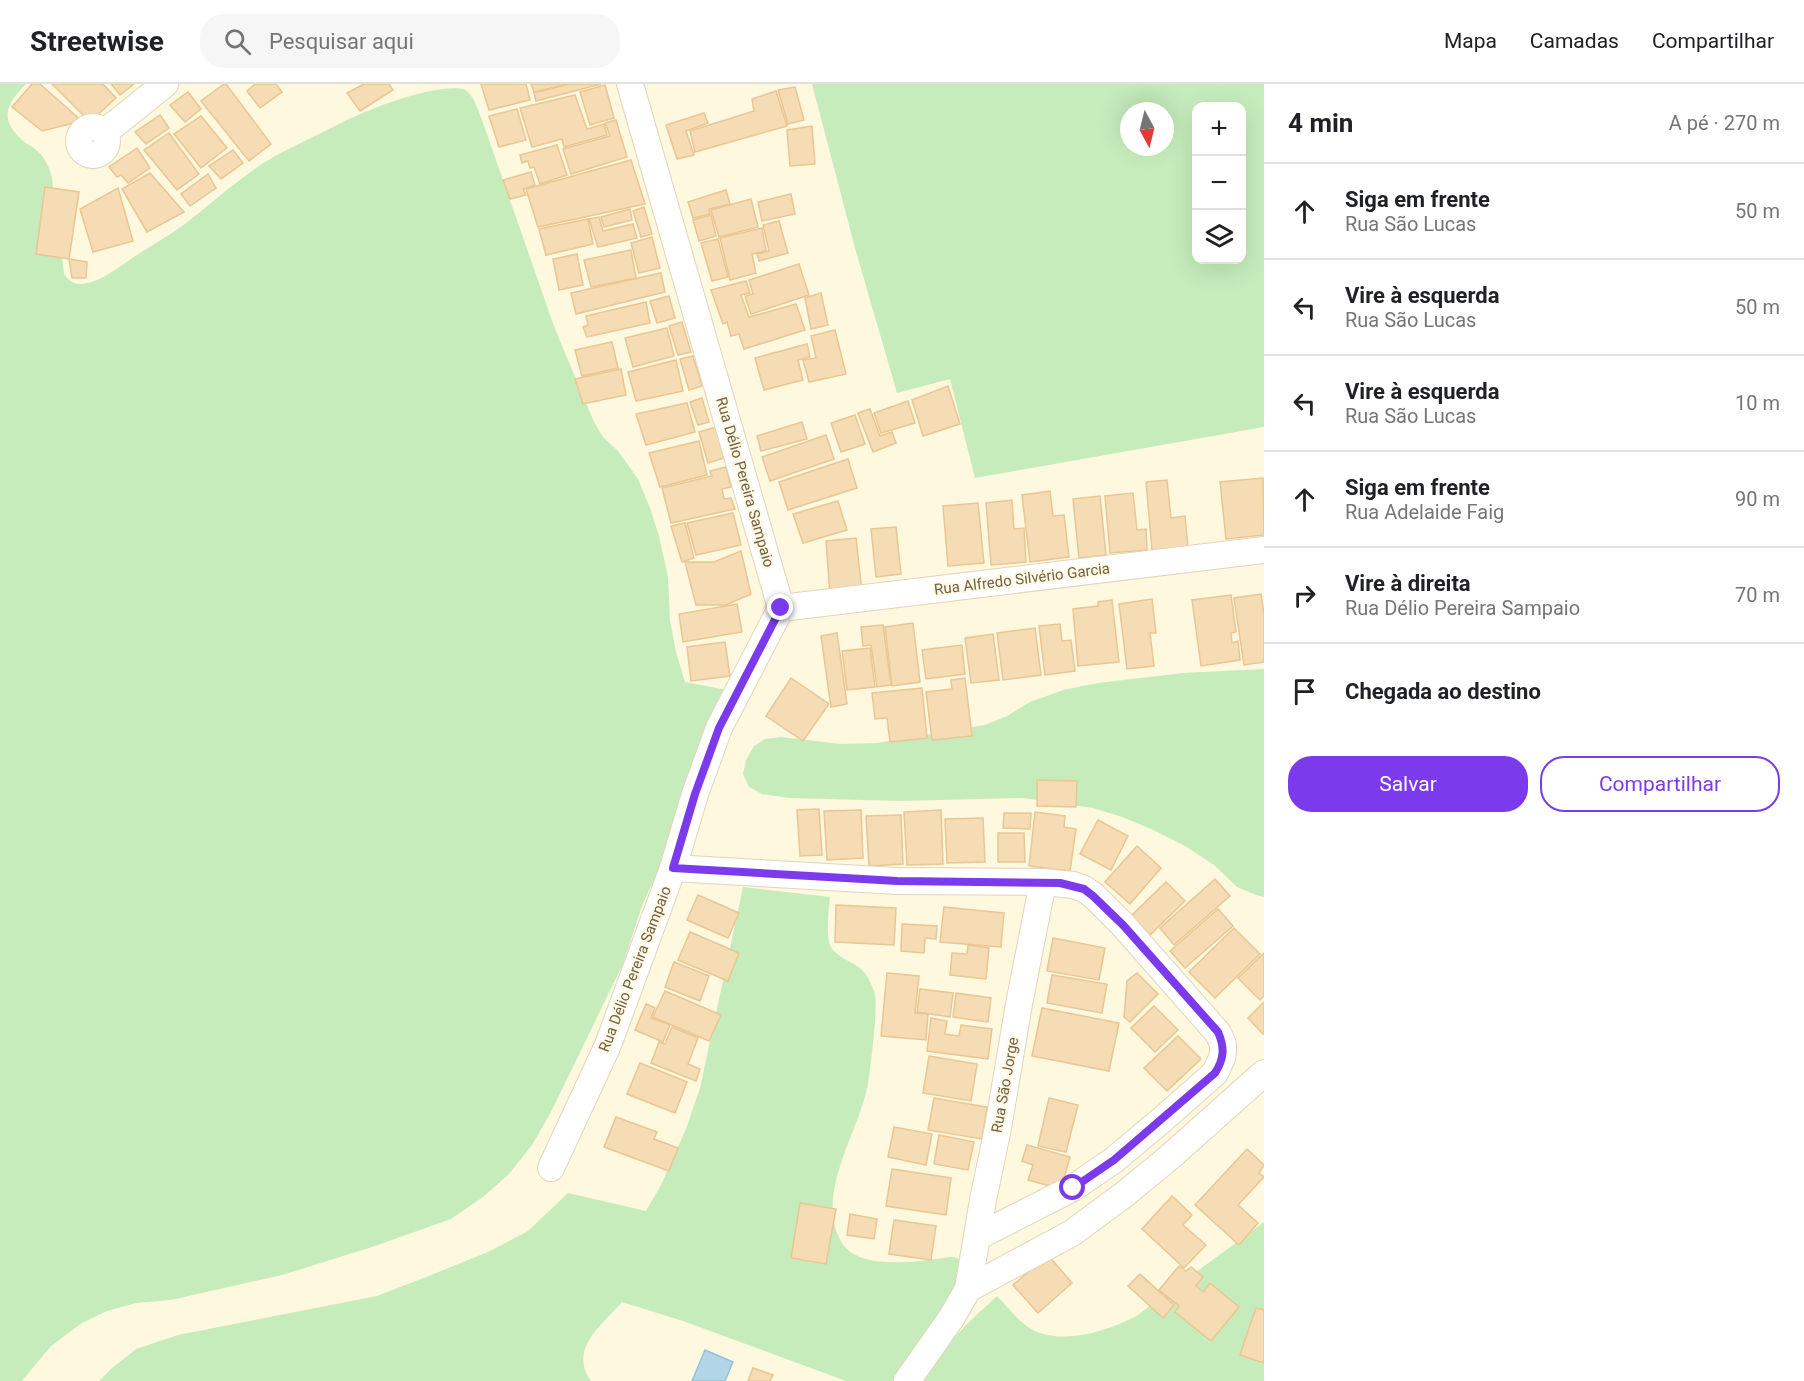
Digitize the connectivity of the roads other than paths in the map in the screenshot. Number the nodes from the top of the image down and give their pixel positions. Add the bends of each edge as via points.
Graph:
1 (165, 84) edge
2 (630, 84) edge
3 (105, 132) dead end
4 (1264, 550) edge
5 (781, 608) junction
6 (673, 868) junction
7 (1042, 882) junction
8 (1264, 1073) edge
9 (551, 1168) dead end
10 (977, 1237) junction
11 (968, 1289) junction
12 (907, 1381) edge

1 - 3 street
2 - 5 street, Rua Délio Pereira Sampaio
4 - 5 street, Rua Alfredo Silvério Garcia
5 - 6 street, Rua Délio Pereira Sampaio via 719,728
6 - 7 street via 897,881
6 - 9 street, Rua Délio Pereira Sampaio via 608,1045
7 - 10 street, Rua São Jorge
7 - 10 street via 1084,889 1123,925 1218,1032 1223,1044 1222,1058 1215,1073 1114,1160 1073,1188
8 - 11 street via 1172,1156 1072,1233
10 - 11 street, Rua São Jorge
11 - 12 street

